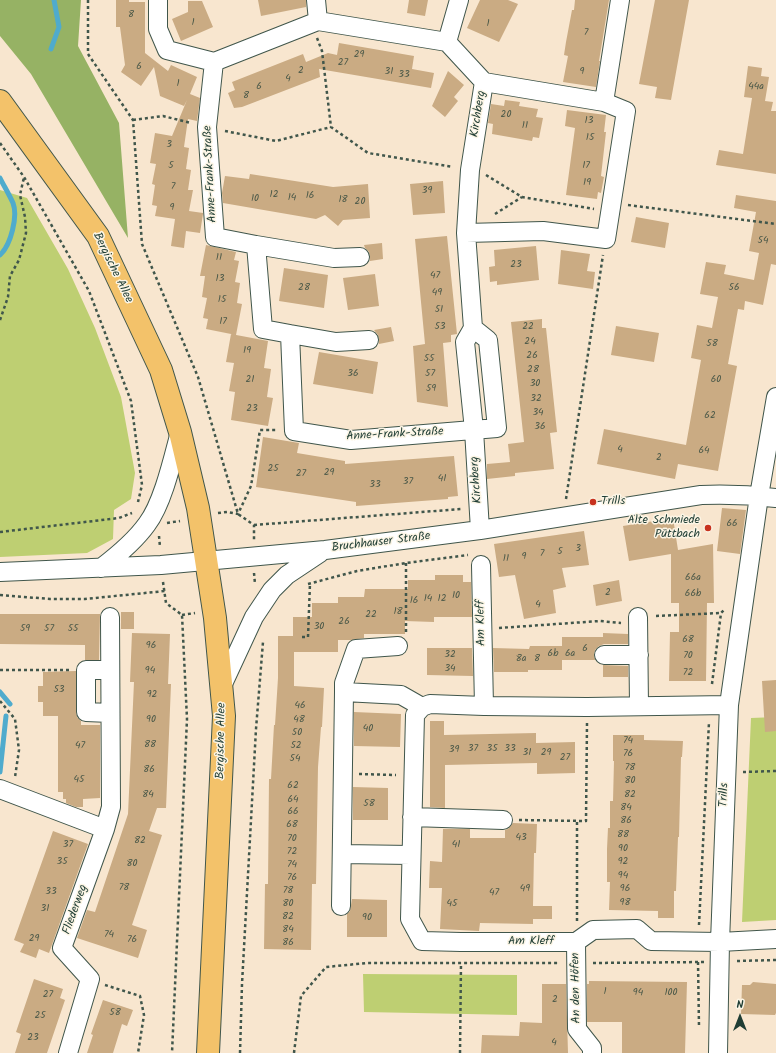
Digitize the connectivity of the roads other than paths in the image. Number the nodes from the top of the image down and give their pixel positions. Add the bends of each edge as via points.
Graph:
1 (158, 0) edge
2 (316, 0) edge
3 (459, 0) edge
4 (620, 0) edge
5 (315, 22) junction
6 (447, 42) junction
7 (214, 62) junction
8 (484, 82) junction
9 (0, 101) edge
10 (604, 102) junction
11 (466, 233) junction
12 (256, 245) junction
13 (360, 257) dead end
14 (290, 334) junction
15 (369, 340) dead end
16 (776, 397) edge
17 (474, 430) junction
18 (180, 432) junction
19 (767, 497) edge
20 (480, 530) junction
21 (325, 550) junction
22 (477, 559) road end
23 (206, 561) junction
24 (101, 568) junction
25 (0, 572) edge
26 (110, 617) dead end
27 (638, 621) road end
28 (398, 646) road end
29 (604, 655) dead end
30 (638, 655) junction
31 (110, 670) junction
32 (222, 686) junction
33 (344, 692) junction
34 (728, 705) junction
35 (484, 706) junction
36 (640, 706) junction
37 (422, 707) junction
38 (110, 713) junction
39 (6, 791) edge
40 (412, 817) junction
41 (503, 820) road end
42 (105, 830) junction
43 (342, 854) junction
44 (411, 855) junction
45 (341, 906) dead end
46 (776, 939) edge
47 (576, 942) junction
48 (720, 942) junction
49 (68, 1053) edge
50 (208, 1053) edge
51 (592, 1053) edge
52 (718, 1053) edge

1 - 7 street via 158,29 167,50
2 - 5 street
3 - 6 street
4 - 10 street
5 - 6 street
5 - 7 street
6 - 8 street, Kirchberg
7 - 12 street, Anne-Frank-Straße via 207,127 215,237
8 - 10 street
8 - 11 street, Kirchberg via 470,170
9 - 18 main road, Bergische Allee via 98,236 160,370
10 - 11 street via 626,111 606,239 543,231
11 - 17 street, Kirchberg via 473,328 465,342
12 - 13 street, Anne-Frank-Straße via 334,258
12 - 14 street via 263,329
14 - 15 street via 336,342
14 - 17 street, Anne-Frank-Straße via 294,431 351,440
16 - 19 street, Trills
17 - 20 street, Kirchberg
18 - 23 main road, Bergische Allee via 198,508
18 - 24 street via 164,487 153,514 142,518 129,544
19 - 20 street, Bruchhauser Straße via 701,495
19 - 34 street, Trills
20 - 21 street, Bruchhauser Straße
21 - 23 street, Bruchhauser Straße
21 - 32 street via 287,575 272,590 254,617
22 - 35 street, Am Kleff
23 - 24 street, Bruchhauser Straße
23 - 32 main road, Bergische Allee
24 - 25 street, Bruchhauser Straße
26 - 31 street, Fliederweg
27 - 30 street
28 - 33 street via 356,649 344,683
29 - 30 street
30 - 36 street
31 - 38 street, Fliederweg
31 - 38 street via 86,670 86,712
32 - 50 main road, Bergische Allee via 224,716
33 - 37 street via 401,695
33 - 43 street
34 - 36 street
34 - 48 street, Trills
35 - 36 street
35 - 37 street via 430,704
37 - 40 street, Am Kleff via 415,715
38 - 42 street, Fliederweg via 111,807
39 - 42 street
40 - 41 street
40 - 44 street, Am Kleff
42 - 49 street, Fliederweg via 62,948 90,979
43 - 44 street
43 - 45 street
44 - 47 street, Am Kleff via 410,919 422,941
46 - 48 street
47 - 48 street via 594,930 637,928 651,941
47 - 51 street, An den Höfen via 577,1029 592,1048
48 - 52 street, Trills

